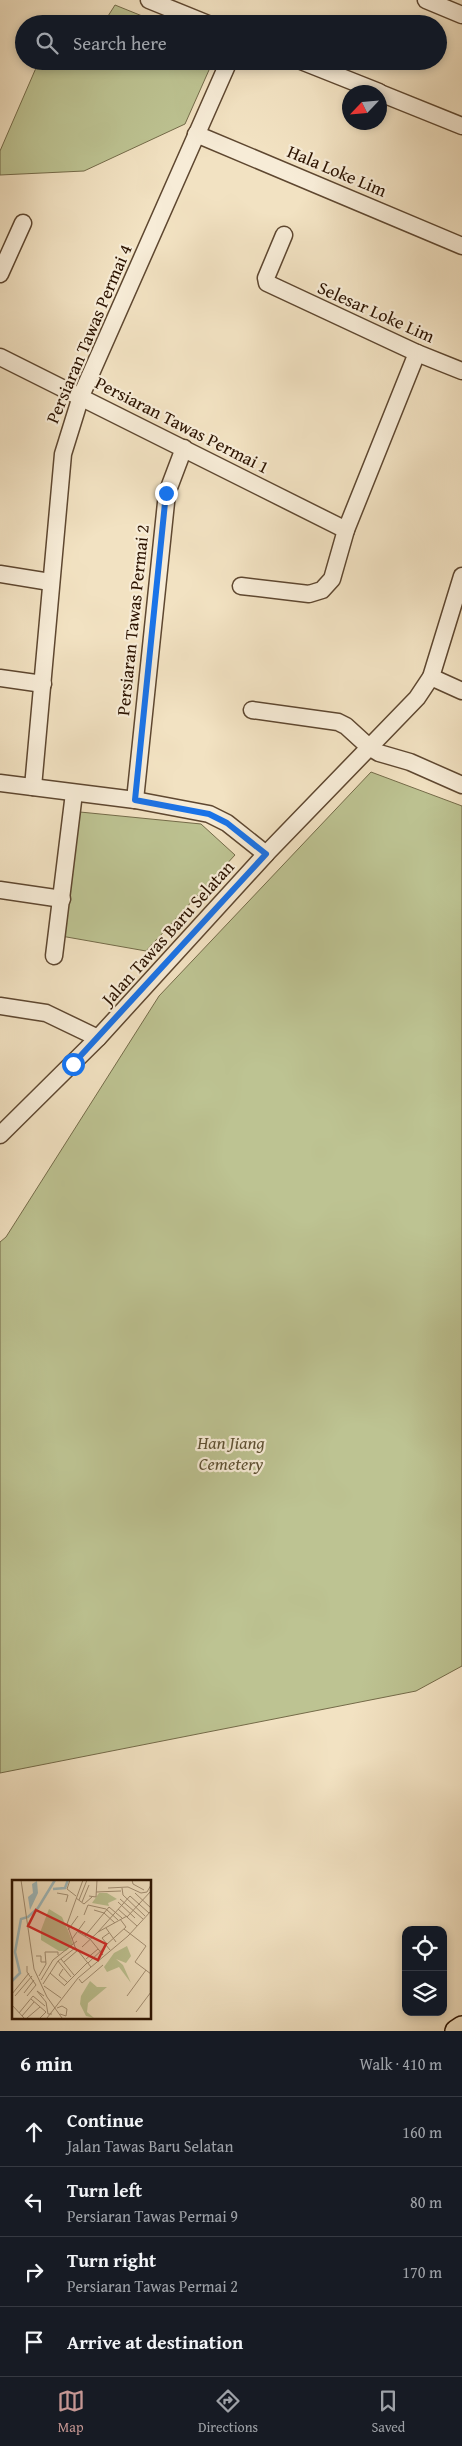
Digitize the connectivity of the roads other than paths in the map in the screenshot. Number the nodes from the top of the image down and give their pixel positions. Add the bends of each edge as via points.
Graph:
1 (149, 0) edge
2 (426, 0) edge
3 (186, 15) edge
4 (462, 15) edge
5 (225, 70) edge
6 (324, 70) edge
7 (362, 85) edge
8 (387, 95) edge
9 (462, 126) edge
10 (196, 134) junction
11 (23, 223) dead end
12 (284, 235) dead end
13 (462, 246) edge
14 (0, 274) edge
15 (417, 353) junction
16 (0, 357) edge
17 (462, 371) edge
18 (81, 396) junction
19 (184, 448) junction
20 (346, 530) junction
21 (0, 574) edge
22 (462, 576) edge
23 (50, 582) junction
24 (241, 586) dead end
25 (0, 678) edge
26 (431, 678) junction
27 (43, 684) junction
28 (462, 691) edge
29 (252, 710) dead end
30 (368, 747) junction
31 (0, 783) edge
32 (462, 785) edge
33 (33, 787) junction
34 (74, 793) junction
35 (135, 800) junction
36 (266, 854) junction
37 (0, 890) edge
38 (62, 899) junction
39 (54, 956) dead end
40 (0, 1006) edge
41 (98, 1038) junction
42 (0, 1135) edge
43 (462, 2027) edge
44 (456, 2031) edge

1 - 3 street
2 - 4 street
5 - 10 street, Persiaran Tawas Permai 4
6 - 7 street
8 - 9 street
10 - 13 street, Hala Loke Lim
10 - 18 street, Persiaran Tawas Permai 4
11 - 14 street
12 - 15 street, Selesar Loke Lim via 266,278 267,283
15 - 17 street, Selesar Loke Lim
15 - 20 street
16 - 18 street, Persiaran Tawas Permai 1
18 - 19 street, Persiaran Tawas Permai 1
18 - 23 street, Persiaran Tawas Permai 4 via 63,454
19 - 20 street, Persiaran Tawas Permai 1
19 - 35 street, Persiaran Tawas Permai 2 via 166,493
20 - 24 street via 332,579 322,590 309,594
21 - 23 street
22 - 26 street, Jalan Tawas Baru Selatan
23 - 27 street, Persiaran Tawas Permai 4
25 - 27 street
26 - 28 street
26 - 30 street, Jalan Tawas Baru Selatan via 409,707
27 - 33 street, Persiaran Tawas Permai 4
29 - 30 street via 338,722
30 - 32 street
30 - 36 street, Jalan Tawas Baru Selatan
31 - 33 street
33 - 34 street
34 - 35 street
34 - 38 street
35 - 36 street via 209,814 227,823
36 - 41 street, Jalan Tawas Baru Selatan
37 - 38 street
38 - 39 street
40 - 41 street via 46,1013
41 - 42 street, Jalan Tawas Baru Selatan
43 - 44 main road

